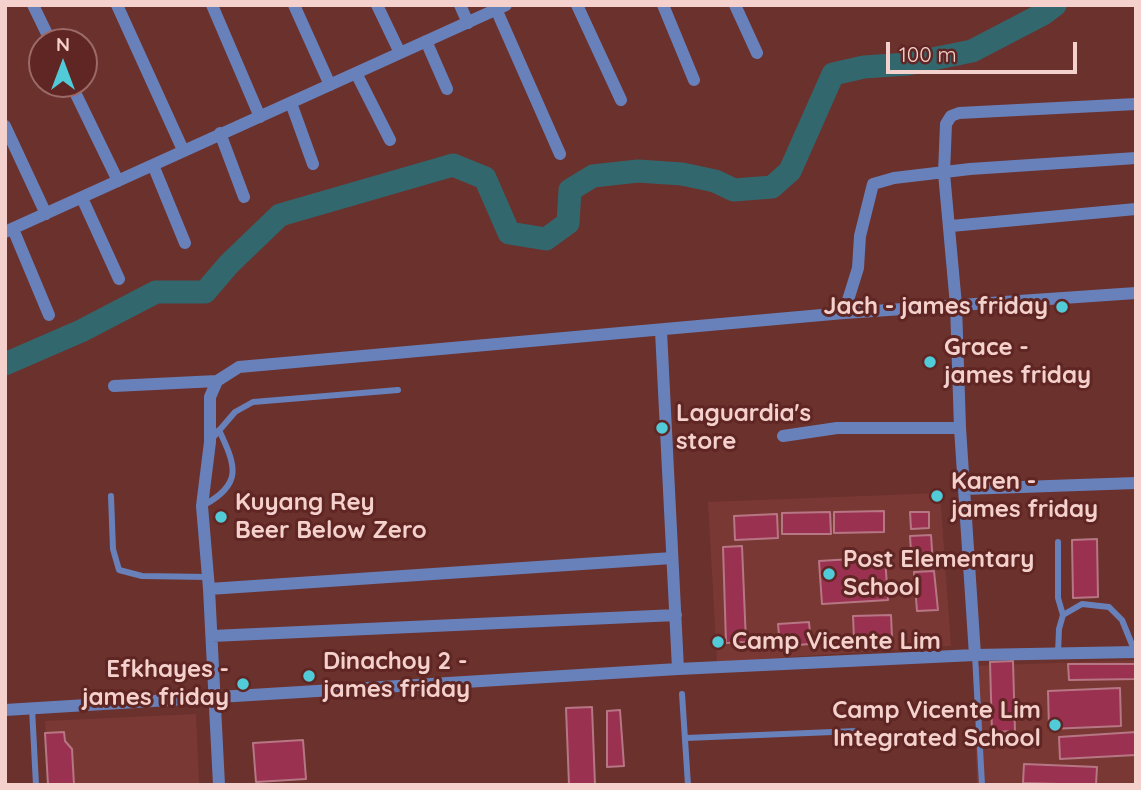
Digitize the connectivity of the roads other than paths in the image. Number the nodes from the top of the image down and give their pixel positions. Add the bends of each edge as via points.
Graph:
1 (33, 5) edge
2 (117, 5) edge
3 (212, 5) edge
4 (294, 5) edge
5 (377, 5) edge
6 (460, 5) edge
7 (577, 5) edge
8 (663, 5) edge
9 (736, 5) edge
10 (501, 7) edge
11 (468, 23) junction
12 (44, 28) edge
13 (426, 41) junction
14 (400, 53) junction
15 (757, 53) dead end
16 (356, 73) junction
17 (694, 80) dead end
18 (330, 85) junction
19 (447, 89) dead end
20 (78, 98) edge
21 (621, 100) dead end
22 (291, 103) junction
23 (1136, 104) edge
24 (260, 117) junction
25 (5, 126) edge
26 (220, 133) junction
27 (390, 140) dead end
28 (183, 150) junction
29 (560, 153) dead end
30 (1136, 158) edge
31 (313, 164) dead end
32 (153, 165) junction
33 (944, 173) junction
34 (118, 181) junction
35 (244, 197) dead end
36 (82, 198) junction
37 (1136, 209) edge
38 (46, 214) junction
39 (951, 226) junction
40 (9, 230) edge
41 (185, 243) dead end
42 (119, 279) dead end
43 (1136, 293) edge
44 (956, 305) junction
45 (844, 313) junction
46 (49, 315) dead end
47 (661, 331) junction
48 (217, 381) junction
49 (114, 386) dead end
50 (398, 390) dead end
51 (960, 428) junction
52 (219, 430) junction
53 (783, 436) dead end
54 (210, 442) junction
55 (1136, 483) edge
56 (964, 489) junction
57 (111, 496) dead end
58 (202, 506) junction
59 (1058, 542) dead end
60 (672, 558) junction
61 (209, 583) junction
62 (676, 615) junction
63 (1063, 615) junction
64 (212, 636) junction
65 (1135, 652) edge
66 (1058, 654) junction
67 (975, 655) junction
68 (677, 669) junction
69 (682, 694) dead end
70 (216, 696) junction
71 (32, 708) junction
72 (5, 710) edge
73 (857, 731) dead end
74 (686, 738) junction
75 (36, 785) edge
76 (219, 785) edge
77 (688, 785) edge
78 (982, 785) edge

1 - 12 street
2 - 28 street
3 - 24 street
4 - 18 street
5 - 14 street
6 - 11 street
7 - 21 street
8 - 17 street
9 - 15 street
10 - 11 street
10 - 29 street
11 - 13 street
13 - 14 street
13 - 19 street
14 - 16 street
16 - 18 street
16 - 27 street
18 - 22 street
20 - 34 street
22 - 24 street
22 - 31 street
23 - 33 street via 959,113 946,124
24 - 26 street
25 - 38 street
26 - 28 street
26 - 35 street
28 - 32 street
30 - 33 street
32 - 34 street
32 - 41 street
33 - 39 street
33 - 45 street via 873,184 860,236 858,268
34 - 36 street
36 - 38 street
36 - 42 street
37 - 39 street
38 - 40 street
39 - 44 street
40 - 46 street
43 - 44 street
44 - 45 street
44 - 51 street
45 - 47 street
47 - 48 street via 239,367
47 - 60 street
48 - 49 street
48 - 54 street via 210,397
50 - 52 lane via 253,402 234,412
51 - 53 street via 837,428
51 - 56 street
52 - 54 lane
52 - 58 lane via 233,475 220,496
54 - 58 street
55 - 56 street
56 - 67 street
57 - 61 lane via 113,550 120,570
58 - 61 street
59 - 63 lane via 1058,598
60 - 61 street
60 - 62 street
61 - 64 street
62 - 64 street
62 - 68 street
63 - 65 lane via 1082,604 1109,607 1122,620
63 - 66 lane
64 - 70 street
65 - 66 street
66 - 67 street
67 - 68 street
67 - 78 lane
68 - 70 street
69 - 74 lane
70 - 71 street
70 - 76 street
71 - 72 street
71 - 75 lane
73 - 74 lane
74 - 77 lane

